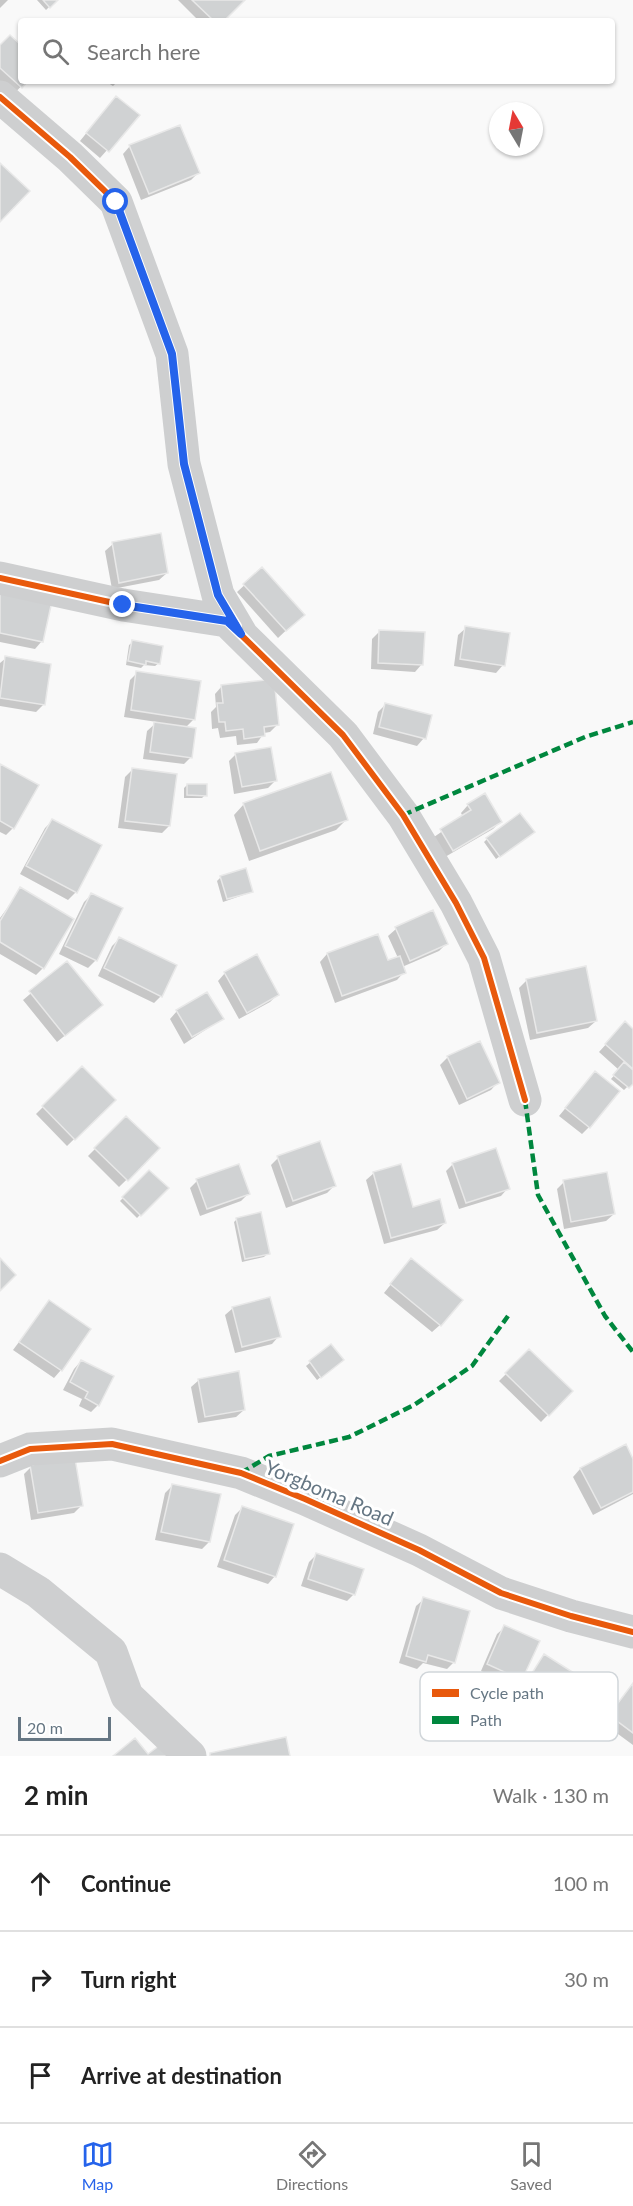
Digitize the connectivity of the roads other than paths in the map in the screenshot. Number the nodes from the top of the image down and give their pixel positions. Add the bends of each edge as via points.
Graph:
1 (0, 96) edge
2 (0, 578) edge
3 (241, 634) junction
4 (525, 1100) dead end
5 (0, 1461) edge
6 (0, 1569) edge
7 (633, 1632) edge
8 (190, 1756) edge

1 - 3 street via 116,202 172,354 184,464 218,595
2 - 3 street via 123,605 227,621
3 - 4 street via 343,735 403,815 484,958
5 - 7 street, Yorgboma Road via 30,1449 112,1444 241,1473 419,1550 501,1593 571,1617
6 - 8 street via 38,1592 111,1652 127,1696

